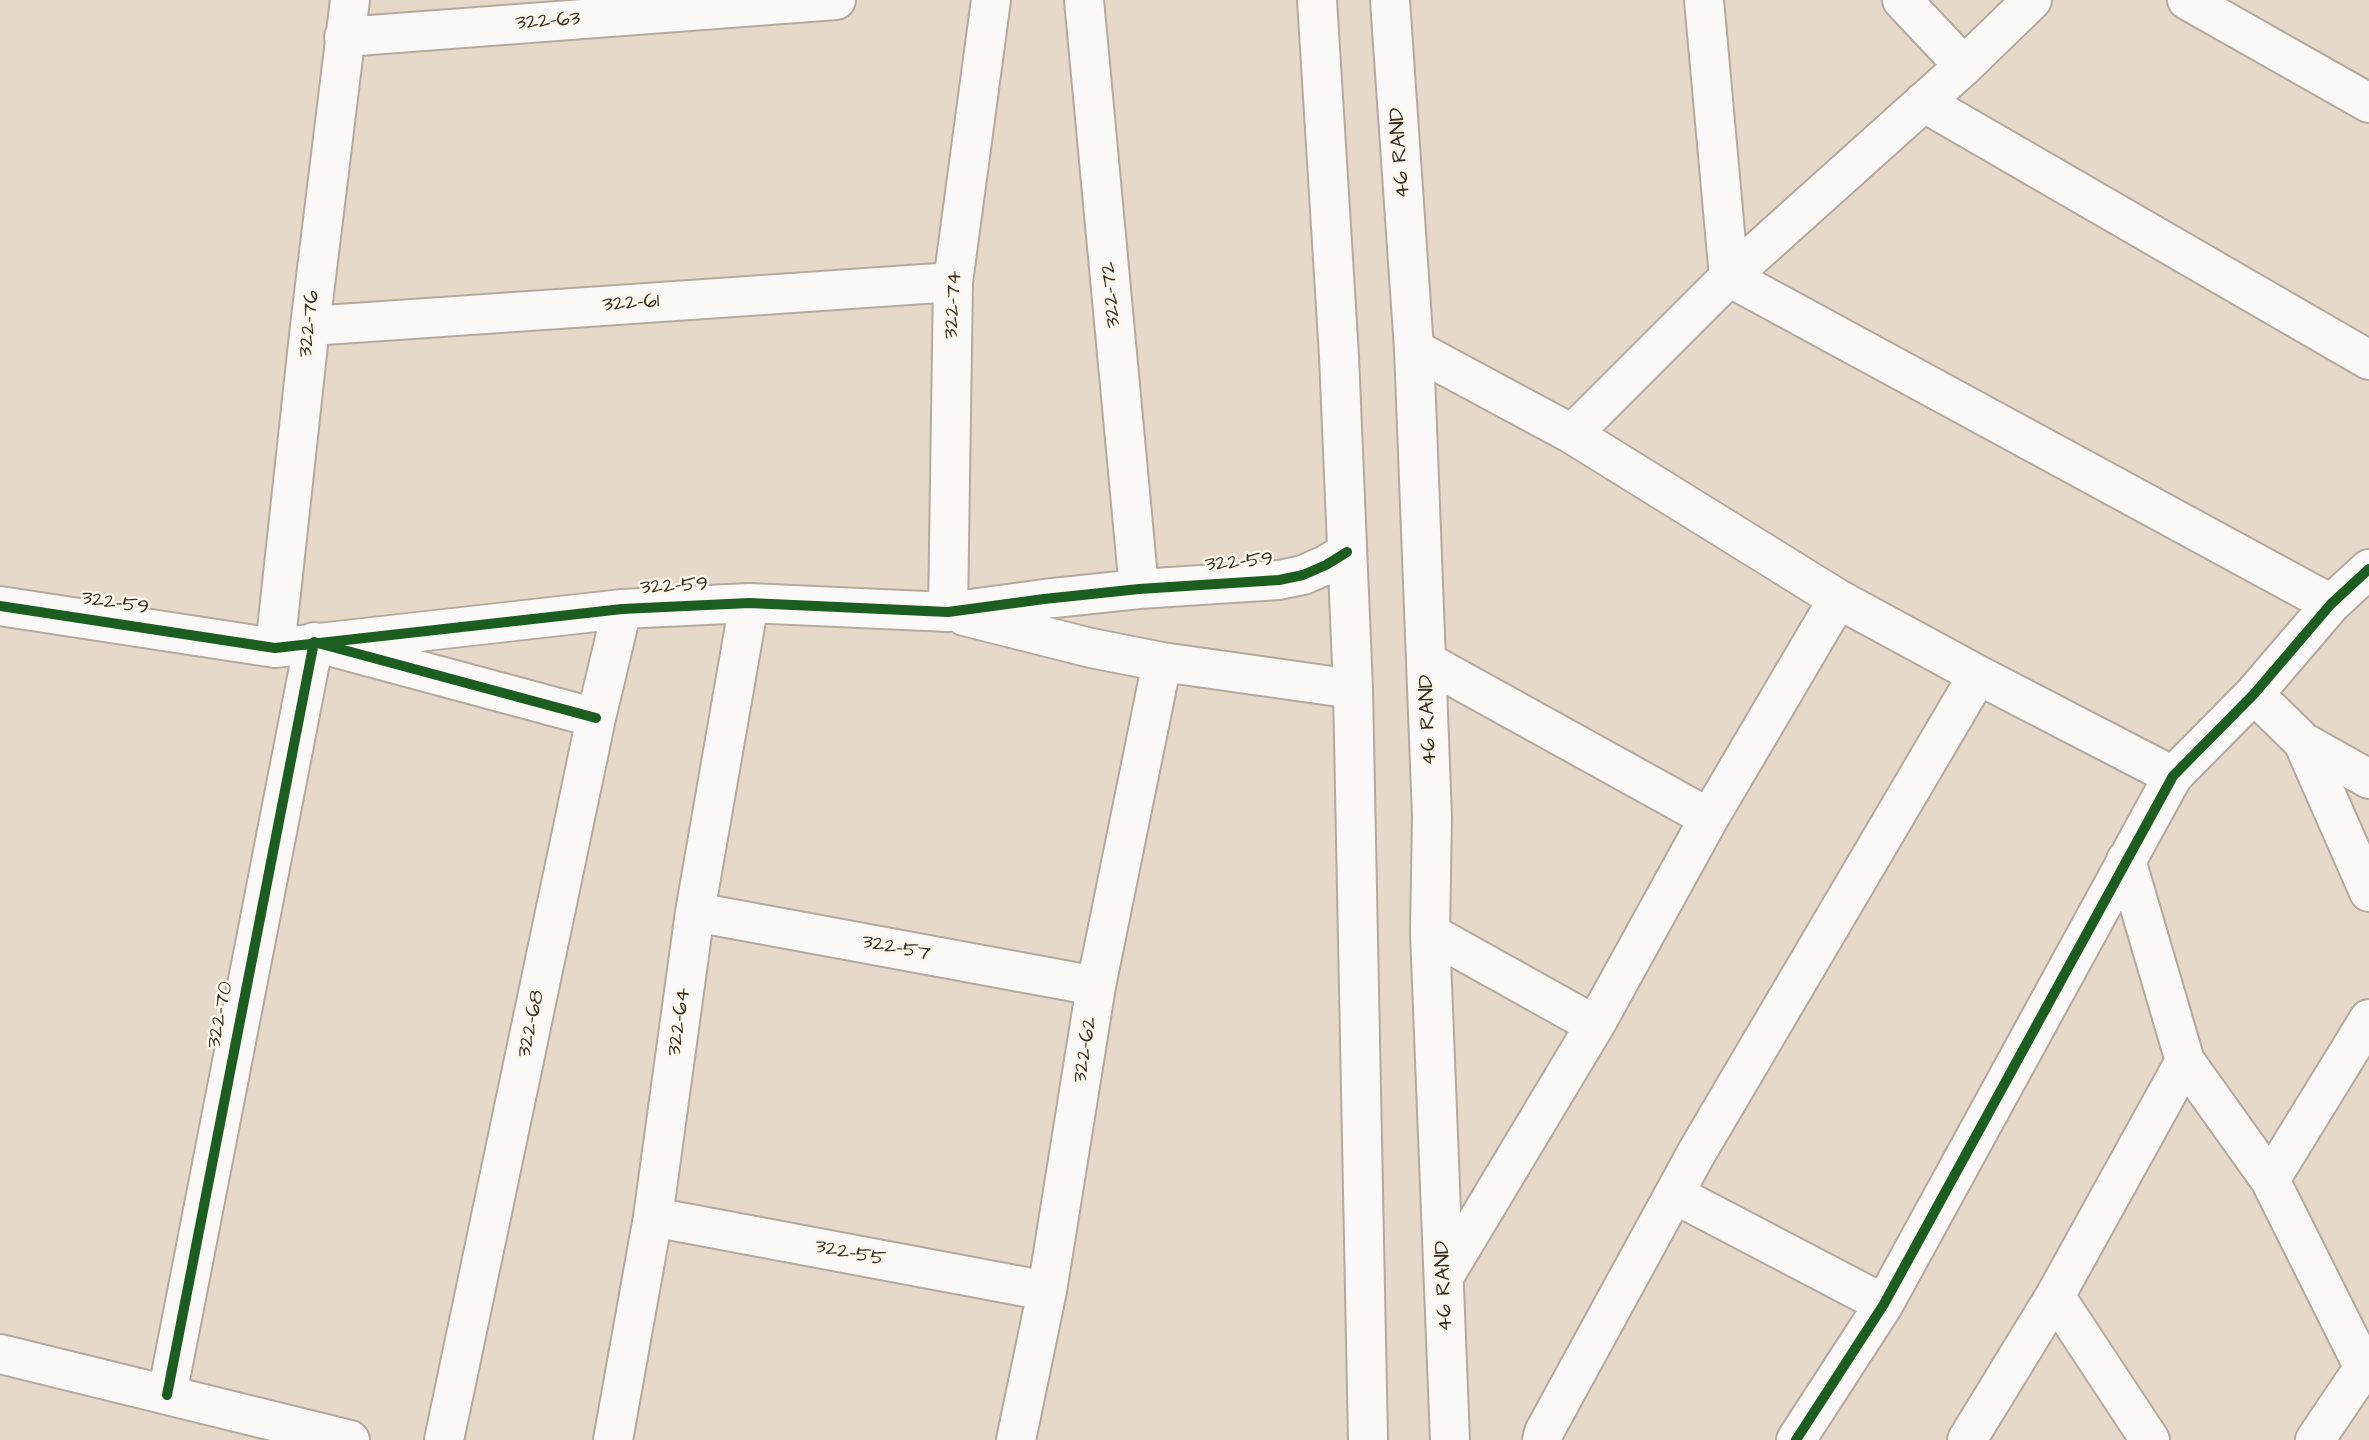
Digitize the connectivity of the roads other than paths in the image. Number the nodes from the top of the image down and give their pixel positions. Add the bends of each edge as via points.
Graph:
1 (350, 0) edge
2 (836, 0) edge
3 (991, 0) edge
4 (1084, 0) edge
5 (1317, 0) edge
6 (1390, 0) edge
7 (1704, 0) edge
8 (1902, 0) edge
9 (2032, 0) edge
10 (2187, 0) edge
11 (344, 37) junction
12 (1964, 66) junction
13 (1923, 102) junction
14 (2369, 103) edge
15 (1728, 276) junction
16 (953, 282) junction
17 (310, 326) junction
18 (1414, 349) junction
19 (2369, 360) edge
20 (1572, 434) junction
21 (1347, 552) junction
22 (2369, 569) edge
23 (1139, 589) junction
24 (1838, 599) junction
25 (750, 603) junction
26 (2331, 604) junction
27 (0, 606) edge
28 (622, 609) junction
29 (948, 612) junction
30 (314, 642) junction
31 (275, 648) junction
32 (1163, 662) junction
33 (1427, 662) junction
34 (1978, 675) junction
35 (1353, 689) junction
36 (2254, 694) junction
37 (596, 718) junction
38 (2303, 742) junction
39 (2173, 776) junction
40 (2369, 779) edge
41 (1709, 818) junction
42 (2126, 860) junction
43 (2369, 892) edge
44 (695, 912) junction
45 (1430, 933) junction
46 (1096, 986) junction
47 (2369, 1018) edge
48 (1595, 1025) junction
49 (2185, 1061) junction
50 (2270, 1180) junction
51 (1674, 1194) junction
52 (653, 1217) junction
53 (1445, 1275) junction
54 (1048, 1291) junction
55 (2055, 1296) junction
56 (1884, 1304) junction
57 (0, 1354) edge
58 (2366, 1363) edge
59 (167, 1395) junction
60 (350, 1440) edge
61 (444, 1440) edge
62 (613, 1440) edge
63 (1016, 1440) edge
64 (1367, 1440) edge
65 (1450, 1440) edge
66 (1542, 1440) edge
67 (1796, 1440) edge
68 (1967, 1440) edge
69 (2150, 1440) edge
70 (2315, 1440) edge

1 - 11 street, 322-76
2 - 11 street, 322-63
3 - 16 street, 322-74
4 - 23 street, 322-72
5 - 21 street
6 - 18 street, 46 RAND
7 - 15 street
8 - 12 street
9 - 12 street
10 - 14 street
11 - 17 street, 322-76
12 - 13 street
13 - 15 street
13 - 19 street
15 - 20 street
15 - 26 street
16 - 17 street, 322-61
16 - 29 street, 322-74
17 - 31 street, 322-76
18 - 20 street
18 - 33 street, 46 RAND
20 - 24 street
21 - 23 street, 322-59 via 1303,575 1279,580
21 - 35 street
22 - 26 street
23 - 29 street, 322-59
24 - 34 street
24 - 41 street
25 - 28 street, 322-59
25 - 29 street, 322-59
25 - 44 street, 322-64
26 - 36 street
27 - 31 street, 322-59
28 - 30 street, 322-59
28 - 37 street, 322-68
29 - 32 street
30 - 31 street, 322-59
30 - 37 street
30 - 59 street, 322-70
32 - 35 street
32 - 46 street, 322-62
33 - 41 street
33 - 45 street, 46 RAND
34 - 39 street
34 - 51 street
35 - 64 street
36 - 38 street
36 - 39 street
37 - 61 street, 322-68
38 - 40 street
38 - 43 street
39 - 42 street
41 - 48 street
42 - 49 street
42 - 56 street
44 - 46 street, 322-57
44 - 52 street, 322-64
45 - 48 street
45 - 53 street, 46 RAND
46 - 54 street, 322-62
47 - 50 street
48 - 53 street
49 - 50 street
49 - 55 street
50 - 58 street
51 - 56 street
51 - 66 street
52 - 54 street, 322-55
52 - 62 street, 322-64
53 - 65 street, 46 RAND
54 - 63 street, 322-62
55 - 68 street
55 - 69 street
56 - 67 street
57 - 59 street
58 - 70 street
59 - 60 street

